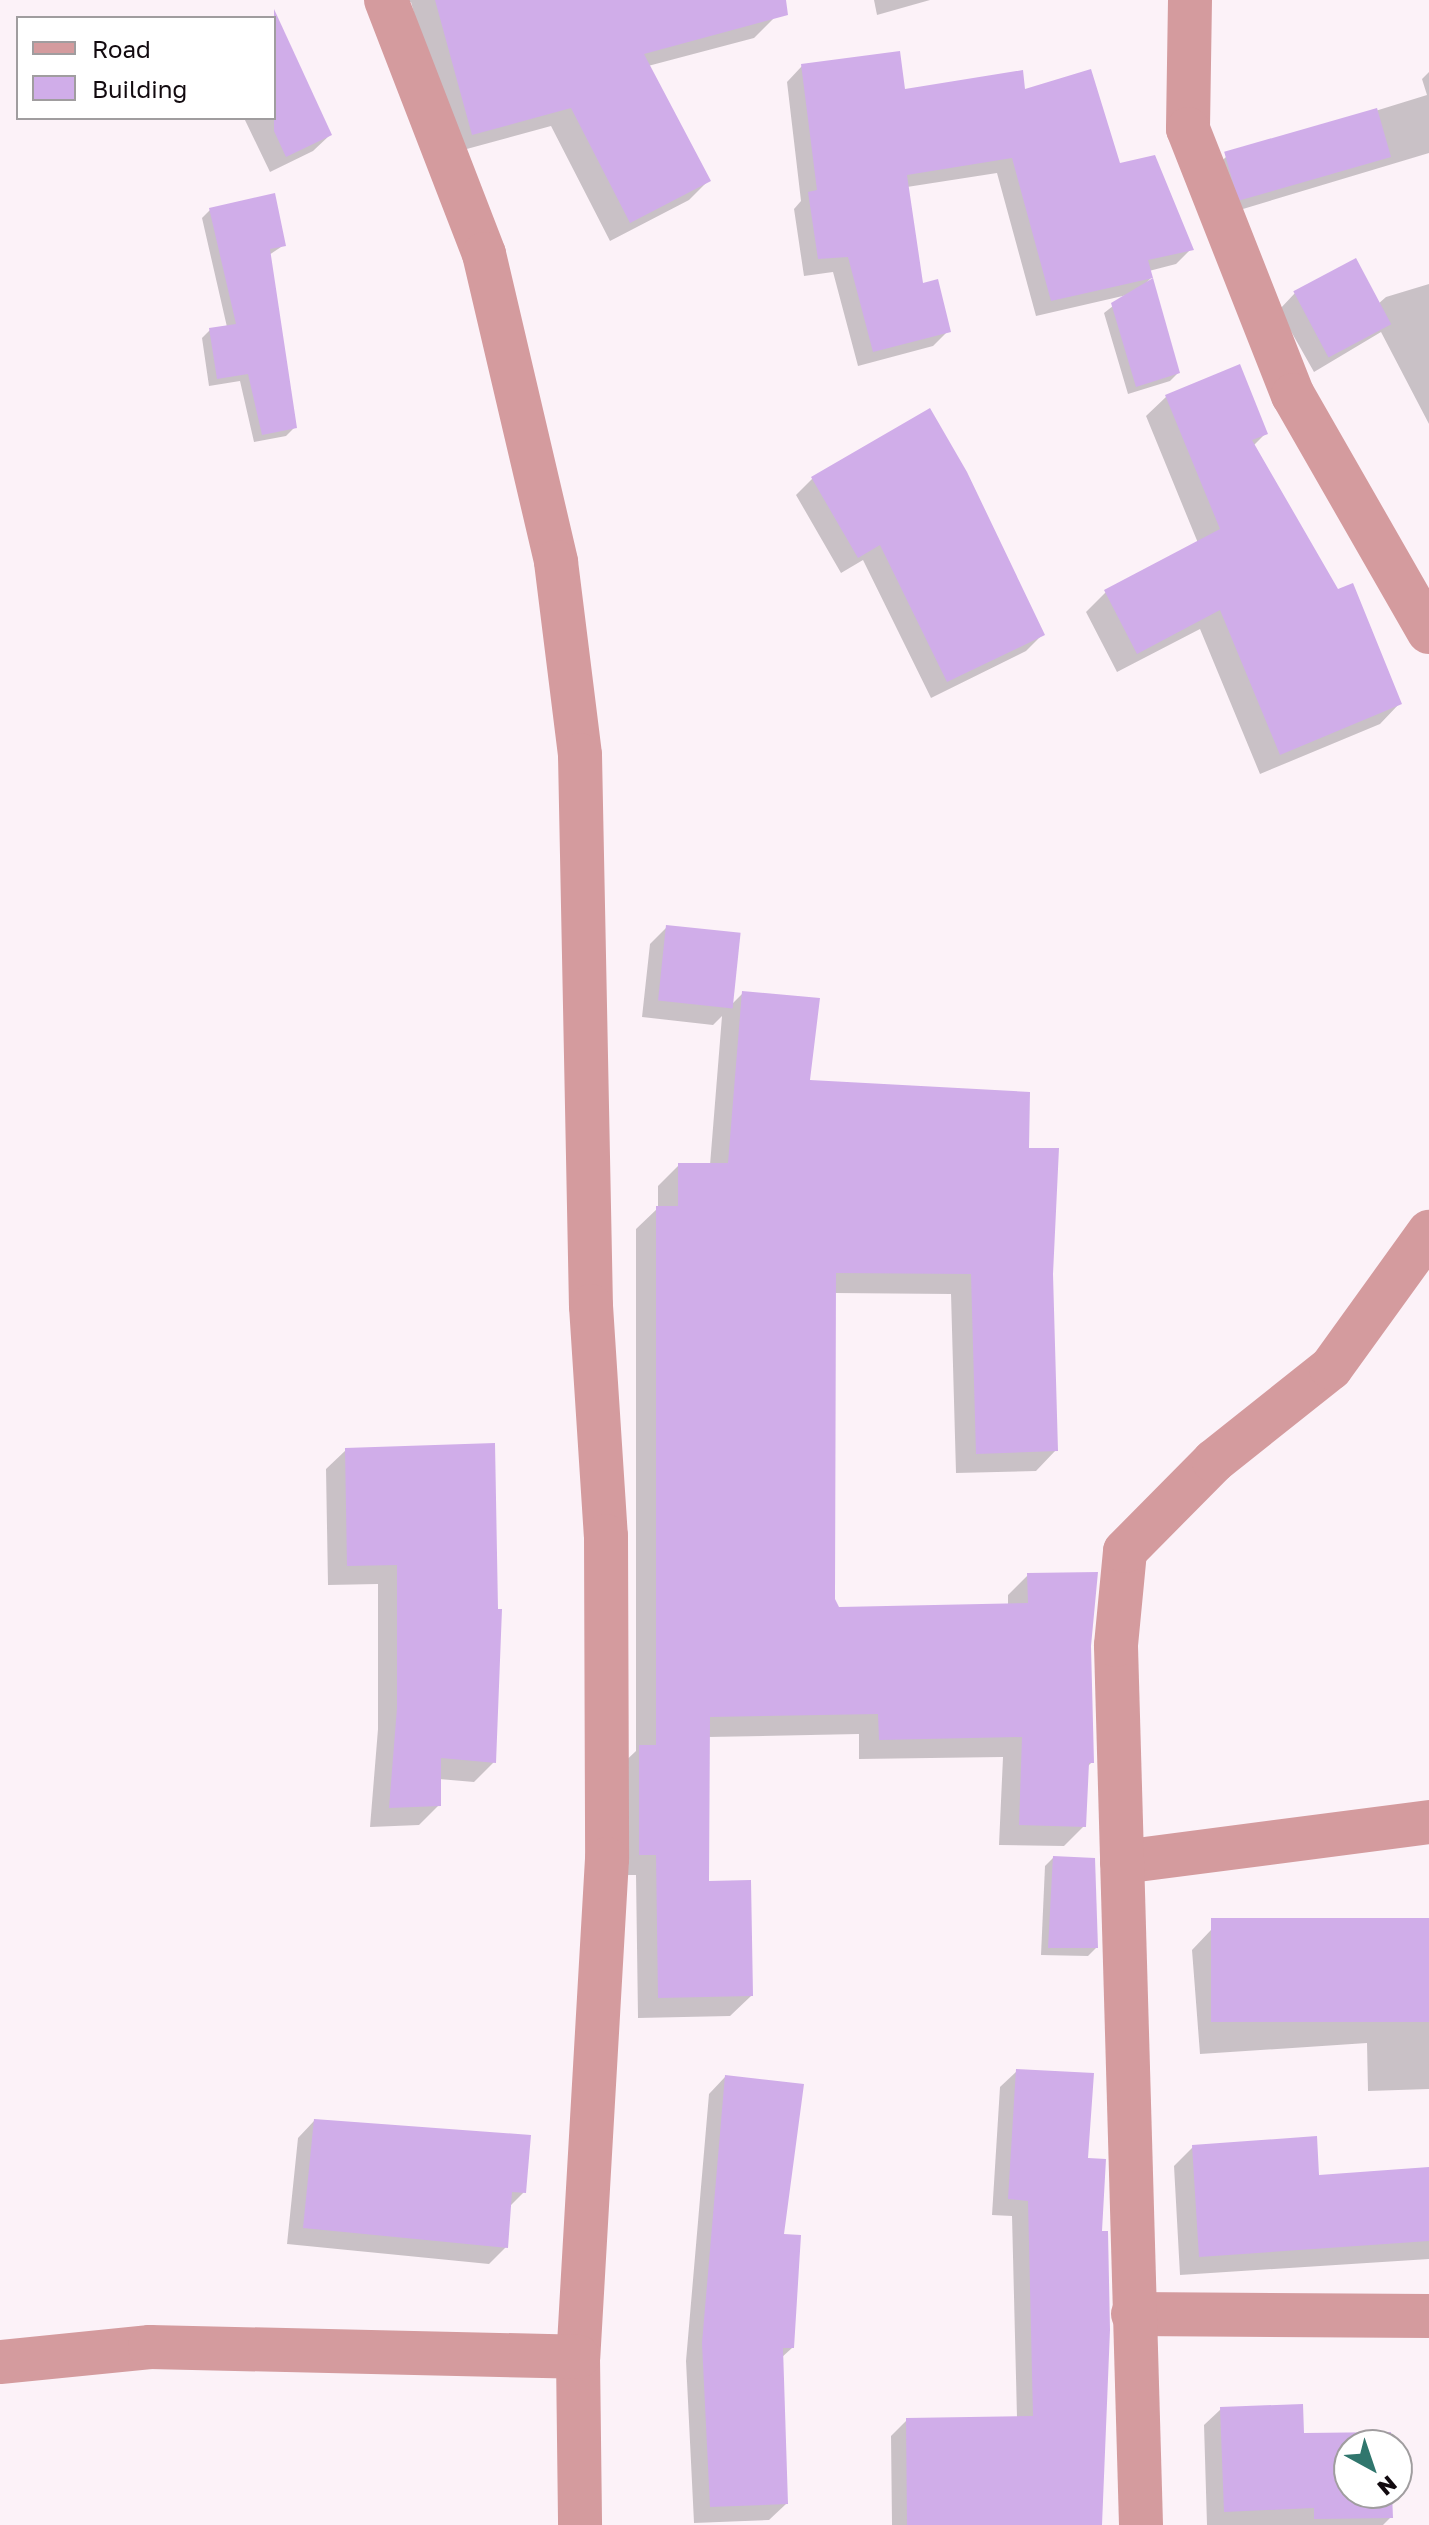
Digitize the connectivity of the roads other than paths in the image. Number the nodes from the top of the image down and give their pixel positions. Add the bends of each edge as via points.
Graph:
1 (386, 0) edge
2 (1190, 0) edge
3 (1429, 632) edge
4 (1429, 1232) edge
5 (1429, 1822) edge
6 (1122, 1862) junction
7 (1133, 2314) junction
8 (1429, 2316) edge
9 (578, 2357) junction
10 (0, 2362) edge
11 (580, 2525) edge
12 (1141, 2525) edge

1 - 9 street via 484,254 556,562 580,755 591,1306 606,1536 607,1859
2 - 3 street via 1188,129 1293,395
4 - 6 street via 1331,1368 1214,1461 1125,1551 1116,1645
5 - 6 street
6 - 7 street
7 - 8 street
7 - 12 street
9 - 10 street via 150,2347
9 - 11 street

